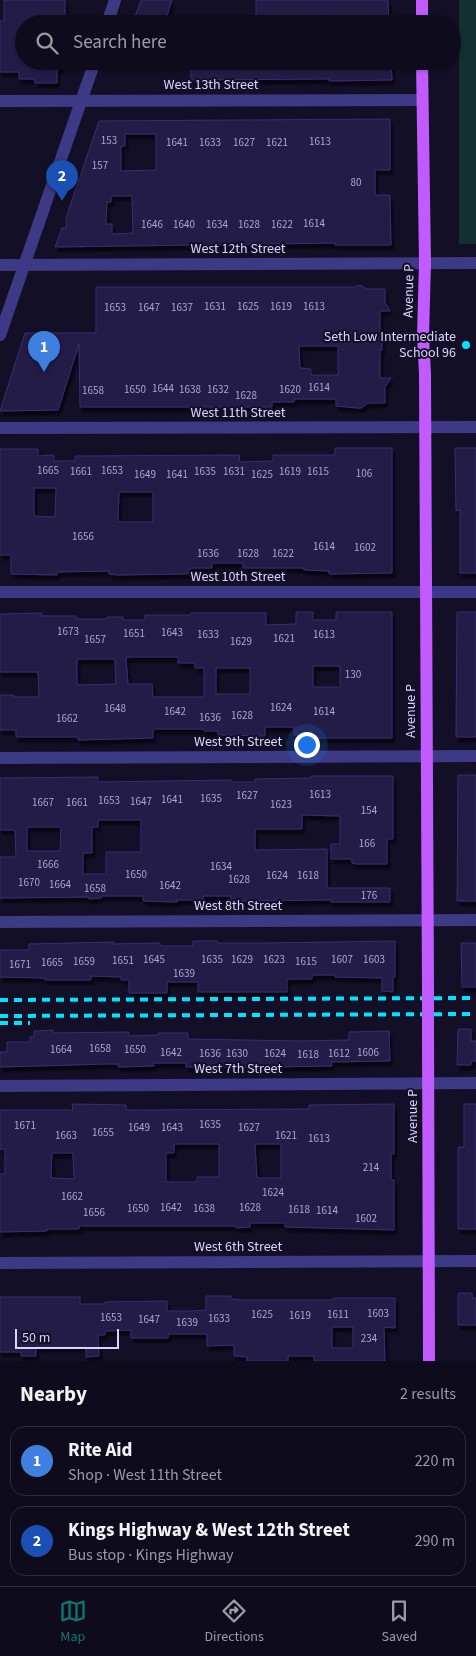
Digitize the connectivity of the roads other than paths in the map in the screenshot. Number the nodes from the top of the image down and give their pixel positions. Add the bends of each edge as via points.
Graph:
1 (115, 0) edge
2 (422, 0) edge
3 (110, 15) edge
4 (422, 15) edge
5 (92, 70) edge
6 (422, 70) edge
7 (82, 100) junction
8 (422, 100) junction
9 (0, 101) edge
10 (476, 263) edge
11 (24, 264) junction
12 (425, 264) junction
13 (0, 265) edge
14 (0, 335) edge
15 (425, 427) junction
16 (476, 427) edge
17 (0, 428) edge
18 (0, 592) edge
19 (426, 592) junction
20 (476, 592) edge
21 (426, 756) junction
22 (476, 756) edge
23 (0, 758) edge
24 (427, 920) junction
25 (476, 920) edge
26 (0, 922) edge
27 (476, 1083) edge
28 (428, 1084) junction
29 (0, 1086) edge
30 (429, 1261) junction
31 (476, 1261) edge
32 (0, 1263) edge
33 (429, 1361) edge

1 - 3 street
2 - 4 main road
5 - 7 street
6 - 8 main road, Avenue P
7 - 8 street, West 13th Street
7 - 9 street, West 13th Street
7 - 11 street
8 - 12 main road, Avenue P
10 - 12 street, West 12th Street
11 - 12 street, West 12th Street
11 - 13 street, West 12th Street
11 - 14 street
12 - 15 main road, Avenue P
15 - 16 street, West 11th Street
15 - 17 street, West 11th Street
15 - 19 main road, Avenue P
18 - 19 street, West 10th Street
19 - 20 street, West 10th Street
19 - 21 main road, Avenue P
21 - 22 street, West 9th Street
21 - 23 street, West 9th Street
21 - 24 main road, Avenue P
24 - 25 street, West 8th Street
24 - 26 street, West 8th Street
24 - 28 main road, Avenue P, bridge
27 - 28 street, West 7th Street
28 - 29 street, West 7th Street
28 - 30 main road, Avenue P
30 - 31 street, West 6th Street
30 - 32 street, West 6th Street
30 - 33 main road, Avenue P

